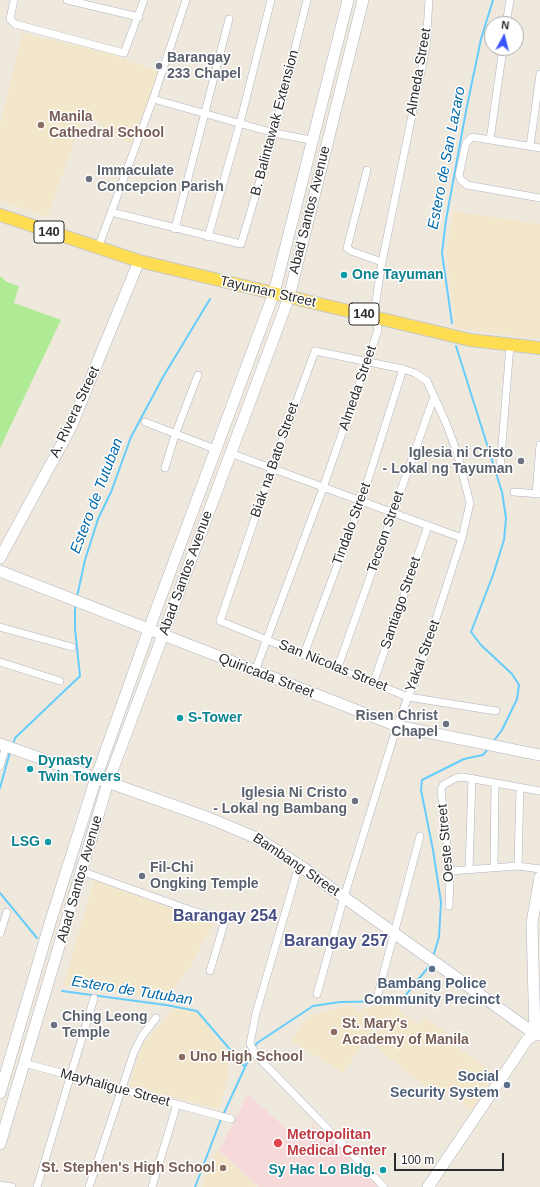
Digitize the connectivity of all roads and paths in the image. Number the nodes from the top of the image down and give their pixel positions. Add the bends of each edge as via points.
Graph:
1 (14, 0) edge
2 (67, 0) edge
3 (144, 0) edge
4 (186, 0) edge
5 (271, 0) edge
6 (307, 0) edge
7 (348, 0) edge
8 (363, 0) edge
9 (429, 0) edge
10 (510, 0) edge
11 (507, 16) edge
12 (138, 17) junction
13 (229, 19) dead end
14 (502, 56) edge
15 (540, 74) edge
16 (153, 99) junction
17 (205, 113) junction
18 (240, 123) junction
19 (274, 133) junction
20 (311, 140) junction
21 (490, 140) junction
22 (530, 146) junction
23 (540, 148) edge
24 (367, 170) dead end
25 (540, 198) edge
26 (111, 212) junction
27 (0, 215) edge
28 (175, 229) junction
29 (208, 237) junction
30 (98, 248) junction
31 (139, 261) junction
32 (382, 262) junction
33 (274, 293) junction
34 (289, 297) junction
35 (376, 317) junction
36 (510, 345) junction
37 (540, 348) edge
38 (368, 362) junction
39 (403, 369) junction
40 (198, 375) dead end
41 (434, 397) junction
42 (144, 422) dead end
43 (175, 434) junction
44 (540, 445) edge
45 (215, 449) junction
46 (230, 453) junction
47 (165, 468) dead end
48 (272, 468) junction
49 (500, 470) dead end
50 (324, 488) junction
51 (514, 492) dead end
52 (538, 494) edge
53 (361, 502) junction
54 (392, 513) junction
55 (428, 526) junction
56 (462, 538) junction
57 (0, 558) edge
58 (0, 571) edge
59 (220, 621) joint
60 (0, 626) edge
61 (149, 630) junction
62 (162, 635) junction
63 (267, 639) junction
64 (72, 647) dead end
65 (304, 654) junction
66 (0, 662) edge
67 (338, 668) junction
68 (255, 671) junction
69 (60, 680) dead end
70 (374, 681) junction
71 (408, 697) junction
72 (496, 711) dead end
73 (397, 726) junction
74 (8, 746) edge
75 (540, 755) edge
76 (0, 766) edge
77 (96, 778) junction
78 (472, 778) junction
79 (108, 782) junction
80 (495, 783) junction
81 (520, 788) junction
82 (540, 791) edge
83 (420, 836) dead end
84 (299, 865) junction
85 (518, 866) junction
86 (494, 868) junction
87 (469, 869) junction
88 (540, 869) edge
89 (450, 870) junction
90 (81, 871) junction
91 (540, 877) edge
92 (344, 897) junction
93 (449, 906) dead end
94 (7, 912) dead end
95 (394, 933) junction
96 (0, 934) edge
97 (210, 970) dead end
98 (317, 994) dead end
99 (378, 994) dead end
100 (94, 998) dead end
101 (156, 1018) dead end
102 (538, 1035) edge
103 (5, 1058) edge
104 (24, 1063) junction
105 (71, 1077) junction
106 (122, 1089) junction
107 (0, 1093) edge
108 (177, 1104) junction
109 (229, 1118) dead end
110 (0, 1144) edge
111 (0, 1185) edge
112 (12, 1187) edge
113 (37, 1187) edge
114 (89, 1187) edge
115 (152, 1187) edge
116 (384, 1187) edge
117 (428, 1187) edge

1 - 12 street via 10,19 12,22 124,53
2 - 12 street
3 - 12 street
4 - 16 street
5 - 18 street
6 - 19 street, B. Balintawak Extension
7 - 20 main road, Abad Santos Avenue
8 - 34 main road, Abad Santos Avenue
9 - 32 street, Almeda Street via 426,47
10 - 11 street
13 - 17 street
14 - 21 street
15 - 22 street
16 - 17 street
16 - 26 street
17 - 18 street
17 - 28 street
18 - 19 street
18 - 29 street
19 - 20 street
19 - 29 street, B. Balintawak Extension via 241,244
20 - 33 main road, Abad Santos Avenue
21 - 22 street
21 - 25 street via 472,137 466,143 459,175 461,180 468,185
22 - 23 street
24 - 32 street via 347,248
26 - 28 street
26 - 30 street
27 - 30 main road, Tayuman Street / 140
28 - 29 street
30 - 31 main road, Tayuman Street / 140
31 - 33 main road, Tayuman Street / 140
31 - 57 main road, A. Rivera Street via 71,427
32 - 35 street, Almeda Street via 375,307
33 - 34 main road, Tayuman Street / 140
33 - 45 main road, Abad Santos Avenue
34 - 35 main road, Tayuman Street / 140
34 - 46 main road, Abad Santos Avenue
35 - 36 main road, Tayuman Street / 140 via 470,340
35 - 38 street, Almeda Street via 378,330
36 - 37 main road, Tayuman Street / 140
36 - 49 street
38 - 39 street, Yakal Street
38 - 48 street, Biak na Bato Street via 315,350
38 - 50 street, Almeda Street
39 - 41 street, Yakal Street via 428,381
39 - 53 street, Tindalo Street
40 - 43 street
41 - 54 street, Tecson Street
41 - 56 street, Yakal Street via 457,452 469,496 470,503
42 - 43 street
43 - 45 street
43 - 47 street
44 - 52 street
45 - 61 main road, Abad Santos Avenue
46 - 48 street
46 - 62 main road, Abad Santos Avenue
48 - 50 street
48 - 59 street, Biak na Bato Street
50 - 53 street
50 - 63 street, Almeda Street
51 - 52 street
53 - 54 street
53 - 65 street, Tindalo Street
54 - 55 street
54 - 67 street, Tecson Street
55 - 56 street
55 - 70 street, Santiago Street
56 - 71 street, Yakal Street via 422,662
58 - 61 main road, Quiricada Street
59 - 63 street, San Nicolas Street
60 - 64 street
61 - 62 main road, Quiricada Street
61 - 77 main road, Abad Santos Avenue
62 - 68 main road, Quiricada Street
62 - 79 main road, Abad Santos Avenue
63 - 65 street, San Nicolas Street
63 - 68 street, Almeda Street
65 - 67 street, San Nicolas Street
66 - 69 street
67 - 70 street, San Nicolas Street
68 - 73 main road, Quiricada Street
70 - 71 street, San Nicolas Street
71 - 72 street, San Nicolas Street
71 - 73 street, Yakal Street
73 - 75 main road, Quiricada Street
73 - 92 street, Yakal Street
74 - 76 street
74 - 77 main road, Bambang Street
77 - 79 main road, Bambang Street
77 - 103 main road, Abad Santos Avenue
78 - 80 street
78 - 87 street
78 - 89 street, Oeste Street via 456,778 446,782 441,790
79 - 84 main road, Bambang Street via 249,833
79 - 90 main road, Abad Santos Avenue
80 - 81 street
80 - 86 street
81 - 82 street
81 - 85 street
83 - 95 street
84 - 92 main road, Bambang Street
84 - 116 street via 256,1013 250,1044 257,1056
85 - 86 street
85 - 88 street
86 - 87 street
87 - 89 street
89 - 93 street, Oeste Street
90 - 97 street via 222,919 224,924
90 - 104 main road, Abad Santos Avenue
91 - 102 main road via 532,922
92 - 95 main road, Bambang Street
92 - 98 street, Yakal Street
94 - 96 street
95 - 99 street
95 - 102 main road, Bambang Street
100 - 105 street
101 - 106 street via 134,1052
102 - 117 main road via 527,1040
103 - 104 main road, Mayhaligue Street
103 - 107 main road, Abad Santos Avenue
104 - 105 street, Mayhaligue Street
104 - 110 main road, Abad Santos Avenue
105 - 106 street, Mayhaligue Street
105 - 113 street
106 - 108 street, Mayhaligue Street
106 - 114 street
108 - 109 street, Mayhaligue Street
108 - 115 street
111 - 112 street

